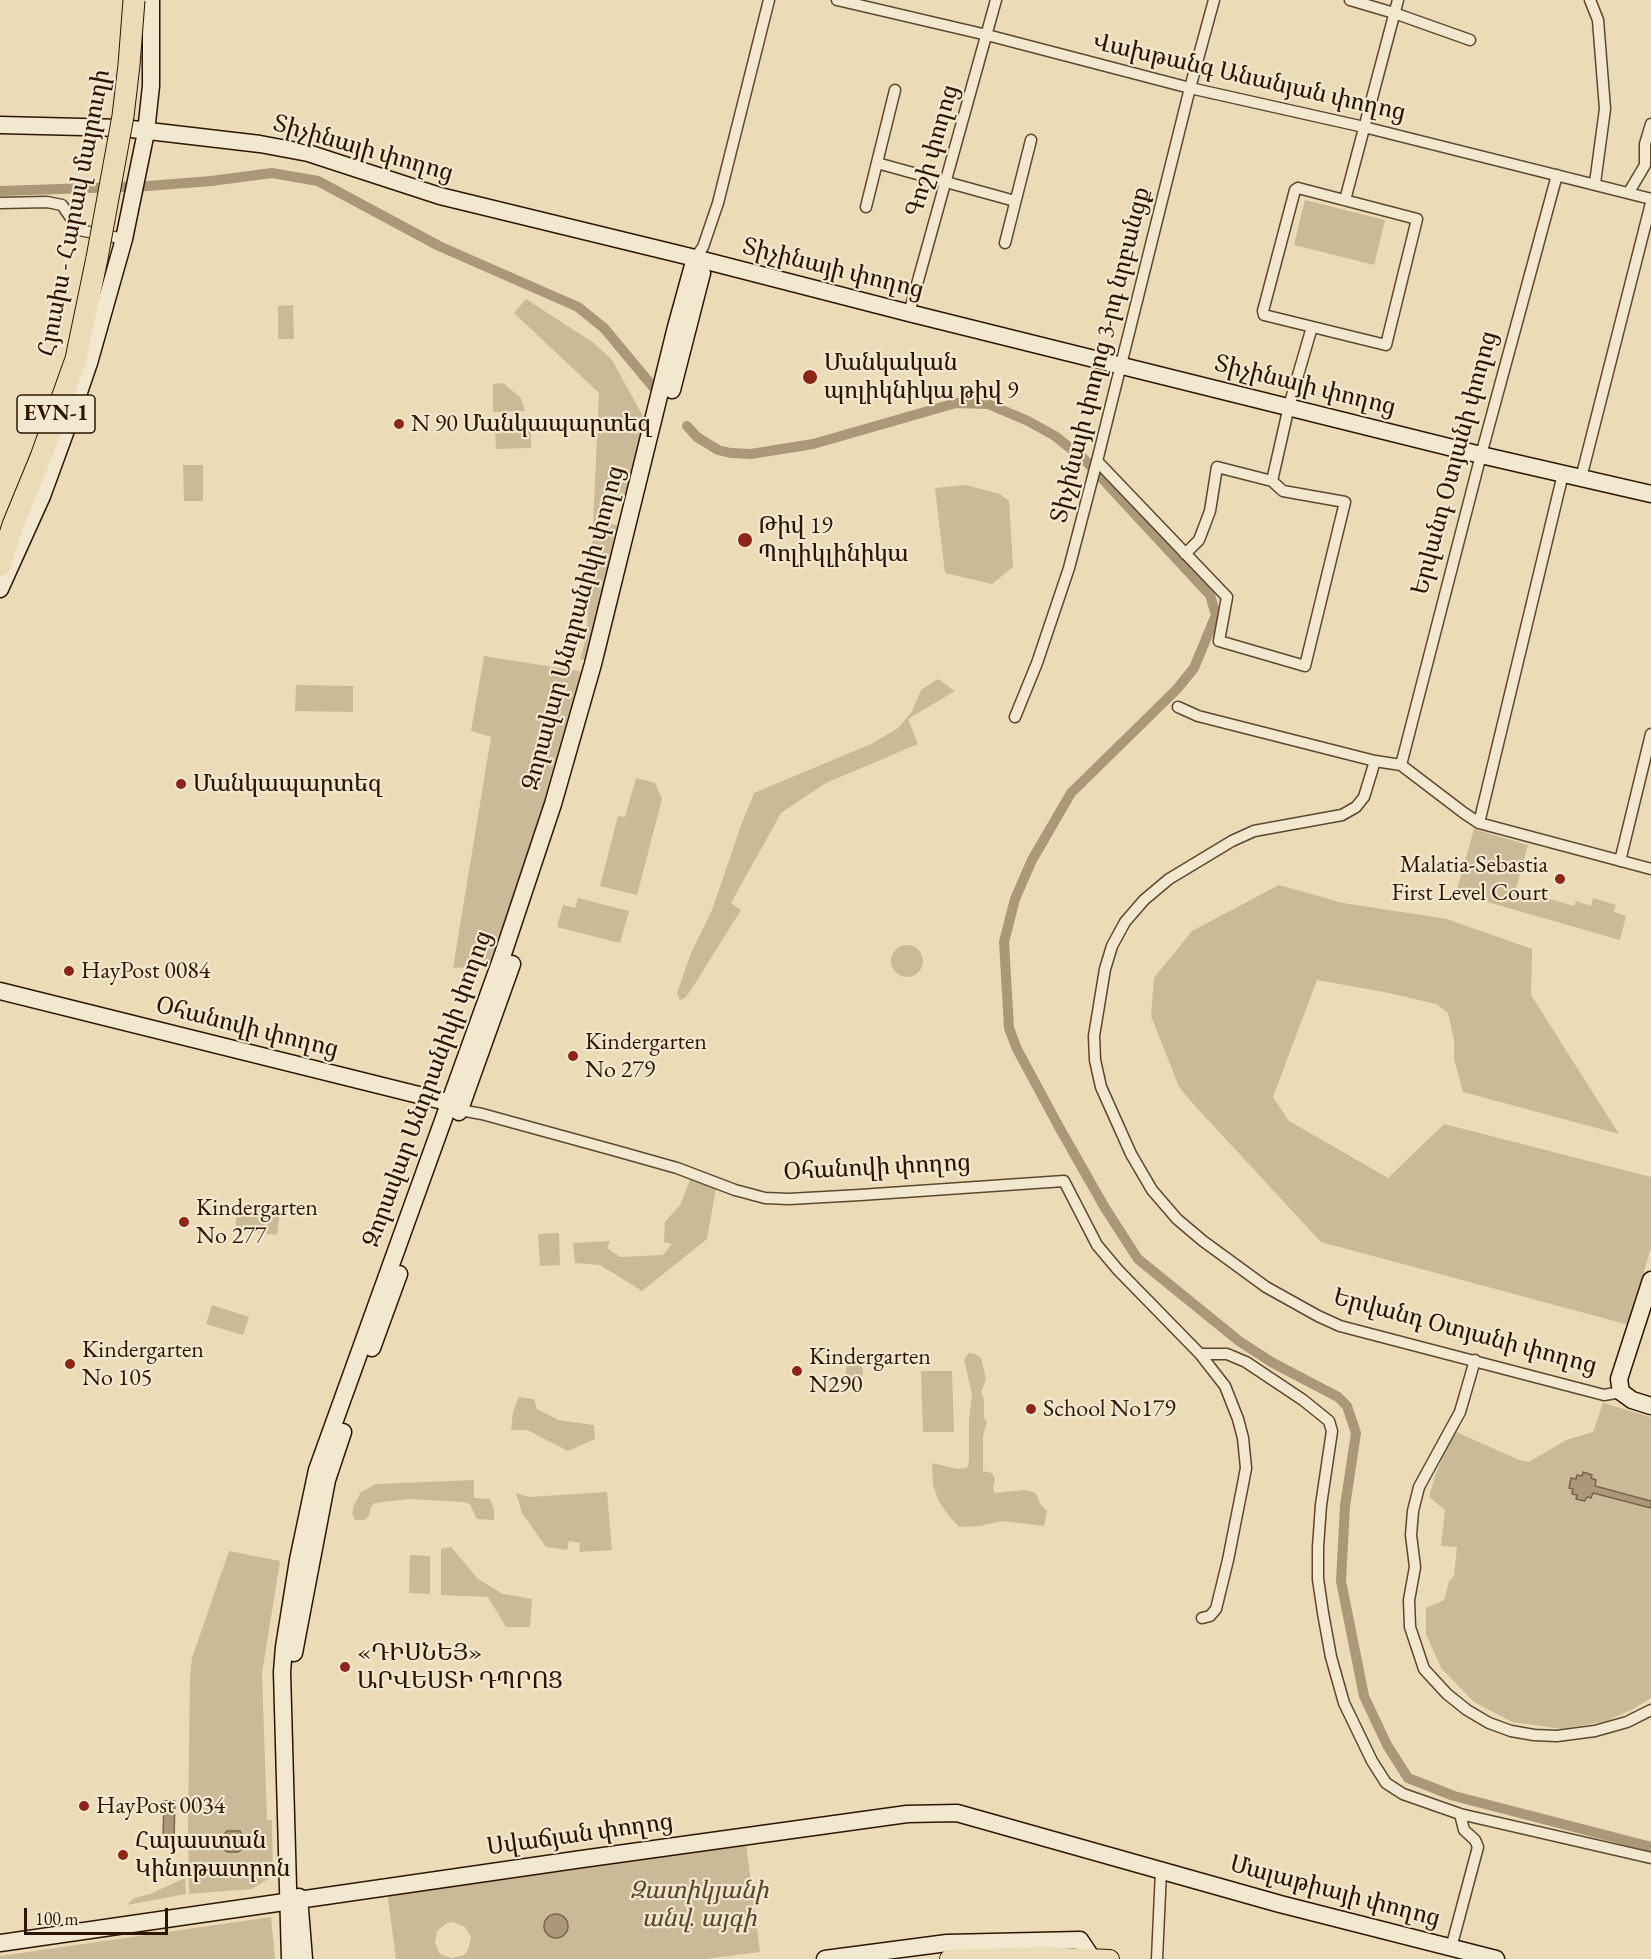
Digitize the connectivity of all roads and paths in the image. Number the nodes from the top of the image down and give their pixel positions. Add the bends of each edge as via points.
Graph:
1 (123, 0) edge
2 (134, 0) edge
3 (151, 0) edge
4 (769, 0) edge
5 (837, 0) edge
6 (996, 0) edge
7 (1214, 0) edge
8 (1350, 0) edge
9 (1398, 0) edge
10 (1590, 0) edge
11 (1394, 13) junction
12 (987, 35) junction
13 (1470, 40) dead end
14 (1190, 88) junction
15 (895, 90) dead end
16 (1651, 124) edge
17 (0, 126) edge
18 (1364, 127) junction
19 (146, 132) junction
20 (1031, 140) dead end
21 (877, 163) junction
22 (1557, 175) junction
23 (945, 183) junction
24 (1595, 183) junction
25 (1629, 192) junction
26 (1345, 200) junction
27 (1015, 201) junction
28 (1651, 201) edge
29 (0, 203) edge
30 (866, 207) dead end
31 (124, 239) junction
32 (1005, 243) dead end
33 (701, 255) junction
34 (91, 257) junction
35 (909, 313) junction
36 (1312, 327) junction
37 (1121, 365) junction
38 (1289, 406) junction
39 (1481, 455) junction
40 (1097, 461) junction
41 (1563, 474) junction
42 (1581, 478) junction
43 (1272, 480) junction
44 (1651, 494) edge
45 (0, 531) edge
46 (1185, 554) junction
47 (0, 566) edge
48 (0, 589) edge
49 (1178, 707) dead end
50 (1016, 717) dead end
51 (1651, 734) edge
52 (1375, 761) junction
53 (1401, 765) junction
54 (1479, 823) junction
55 (1620, 861) junction
56 (1651, 869) edge
57 (0, 991) edge
58 (0, 997) edge
59 (455, 1106) junction
60 (1651, 1280) edge
61 (1200, 1354) junction
62 (1475, 1360) junction
63 (1621, 1392) junction
64 (1651, 1406) edge
65 (1202, 1618) dead end
66 (1651, 1710) edge
67 (1460, 1814) junction
68 (1651, 1858) edge
69 (1161, 1871) junction
70 (294, 1901) junction
71 (0, 1943) edge
72 (1452, 1948) junction
73 (1101, 1958) edge
74 (290, 1959) edge
75 (304, 1959) edge
76 (825, 1959) edge
77 (949, 1959) edge
78 (1156, 1959) edge
79 (1496, 1959) edge

1 - 34 highway, Հյուսիս - Հարավ մայրուղի / EVN-1
2 - 34 highway, Հյուսիս - Հարավ մայրուղի / EVN-1, bridge via 123,116
3 - 19 main road via 151,86
4 - 33 street via 718,203
5 - 12 street, Վախթանգ Անանյան փողոց
6 - 12 street, Գոշի փողոց
7 - 14 street, Տիչինայի փողոց 3-րդ նրբանցք
8 - 11 street
9 - 11 street
10 - 24 street via 1598,20 1605,109
11 - 13 street
11 - 18 street
12 - 14 street, Վախթանգ Անանյան փողոց
12 - 23 street, Գոշի փողոց
14 - 18 street, Վախթանգ Անանյան փողոց
14 - 37 street, Տիչինայի փողոց 3-րդ նրբանցք
15 - 21 street
16 - 25 street via 1645,165
17 - 19 main road, Տիչինայի փողոց via 123,128
18 - 22 street, Վախթանգ Անանյան փողոց
18 - 26 street
19 - 31 main road
19 - 33 main road, Տիչինայի փողոց via 308,153 440,196
20 - 27 street
21 - 23 street
21 - 30 street
22 - 24 street, Վախթանգ Անանյան փողոց
22 - 39 street, Երվանդ Օտյանի փողոց
23 - 27 street
23 - 35 street, Գոշի փողոց
24 - 25 street, Վախթանգ Անանյան փողոց
25 - 28 street, Վախթանգ Անանյան փողոց
26 - 36 street via 1301,188 1295,190 1266,300 1266,316
26 - 36 street via 1418,219 1388,342 1383,345
27 - 32 street
28 - 42 street
29 - 31 street via 62,205 79,231
31 - 48 main road via 62,442
33 - 35 main road, Տիչինայի փողոց
33 - 59 main road, Զորավար Անդրանիկի փողոց via 676,327 597,665 508,959
34 - 45 highway, Հյուսիս - Հարավ մայրուղի / EVN-1 via 24,469
34 - 47 highway, Հյուսիս - Հարավ մայրուղի / EVN-1 via 76,360
35 - 37 main road, Տիչինայի փողոց
36 - 38 street
37 - 38 main road, Տիչինայի փողոց
37 - 40 street, Տիչինայի փողոց 3-րդ նրբանցք
38 - 39 main road, Տիչինայի փողոց
38 - 43 street
39 - 41 main road, Տիչինայի փողոց
39 - 53 street, Երվանդ Օտյանի փողոց
40 - 46 street
40 - 50 street, Տիչինայի փողոց 3-րդ նրբանցք via 1069,568
41 - 42 main road, Տիչինայի փողոց
41 - 54 street
42 - 44 main road, Տիչինայի փողոց
43 - 46 street via 1217,467 1210,511 1199,540
43 - 46 street via 1283,490 1345,502 1305,666 1219,641 1227,597
49 - 52 street via 1198,716
51 - 55 street
52 - 53 street
52 - 62 street, Երվանդ Օտյանի փողոց via 1364,796 1356,807 1342,815 1254,831 1169,879 1144,900 1125,922 1112,946 1094,1036 1095,1060 1101,1087 1152,1190 1203,1242 1266,1287 1340,1326
53 - 54 street
54 - 55 street
55 - 56 street
57 - 59 main road, Օհանովի փողոց
58 - 59 main road, Օհանովի փողոց via 138,1034
59 - 61 street, Օհանովի փողոց via 677,1168 765,1198 906,1193 1064,1180 1097,1245
59 - 70 main road, Զորավար Անդրանիկի փողոց via 327,1480 291,1672
60 - 63 main road via 1619,1379
61 - 65 street, Օհանովի փողոց via 1225,1386 1243,1438 1245,1468 1216,1609
61 - 67 street via 1227,1354 1246,1362 1329,1421 1332,1431 1321,1505 1318,1579 1344,1703 1386,1783 1403,1794
62 - 63 street, Երվանդ Օտյանի փողոց via 1604,1395
62 - 66 street via 1460,1412 1424,1477 1413,1511 1415,1567 1409,1600 1410,1627 1424,1669 1467,1710 1511,1731 1557,1736 1595,1731
63 - 64 main road, Երվանդ Օտյանի փողոց
67 - 68 street
67 - 72 street via 1464,1830 1478,1847
69 - 70 main road, Սվաճյան փողոց via 957,1813 907,1814
69 - 72 main road, Մալաթիայի փողոց
69 - 78 street
70 - 71 main road, Սվաճյան փողոց
70 - 74 main road, Զորավար Անդրանիկի փողոց
70 - 75 main road, Զորավար Անդրանիկի փողոց
72 - 79 main road, Մալաթիայի փողոց
73 - 76 main road via 1080,1940 1070,1940 947,1943
73 - 77 main road

